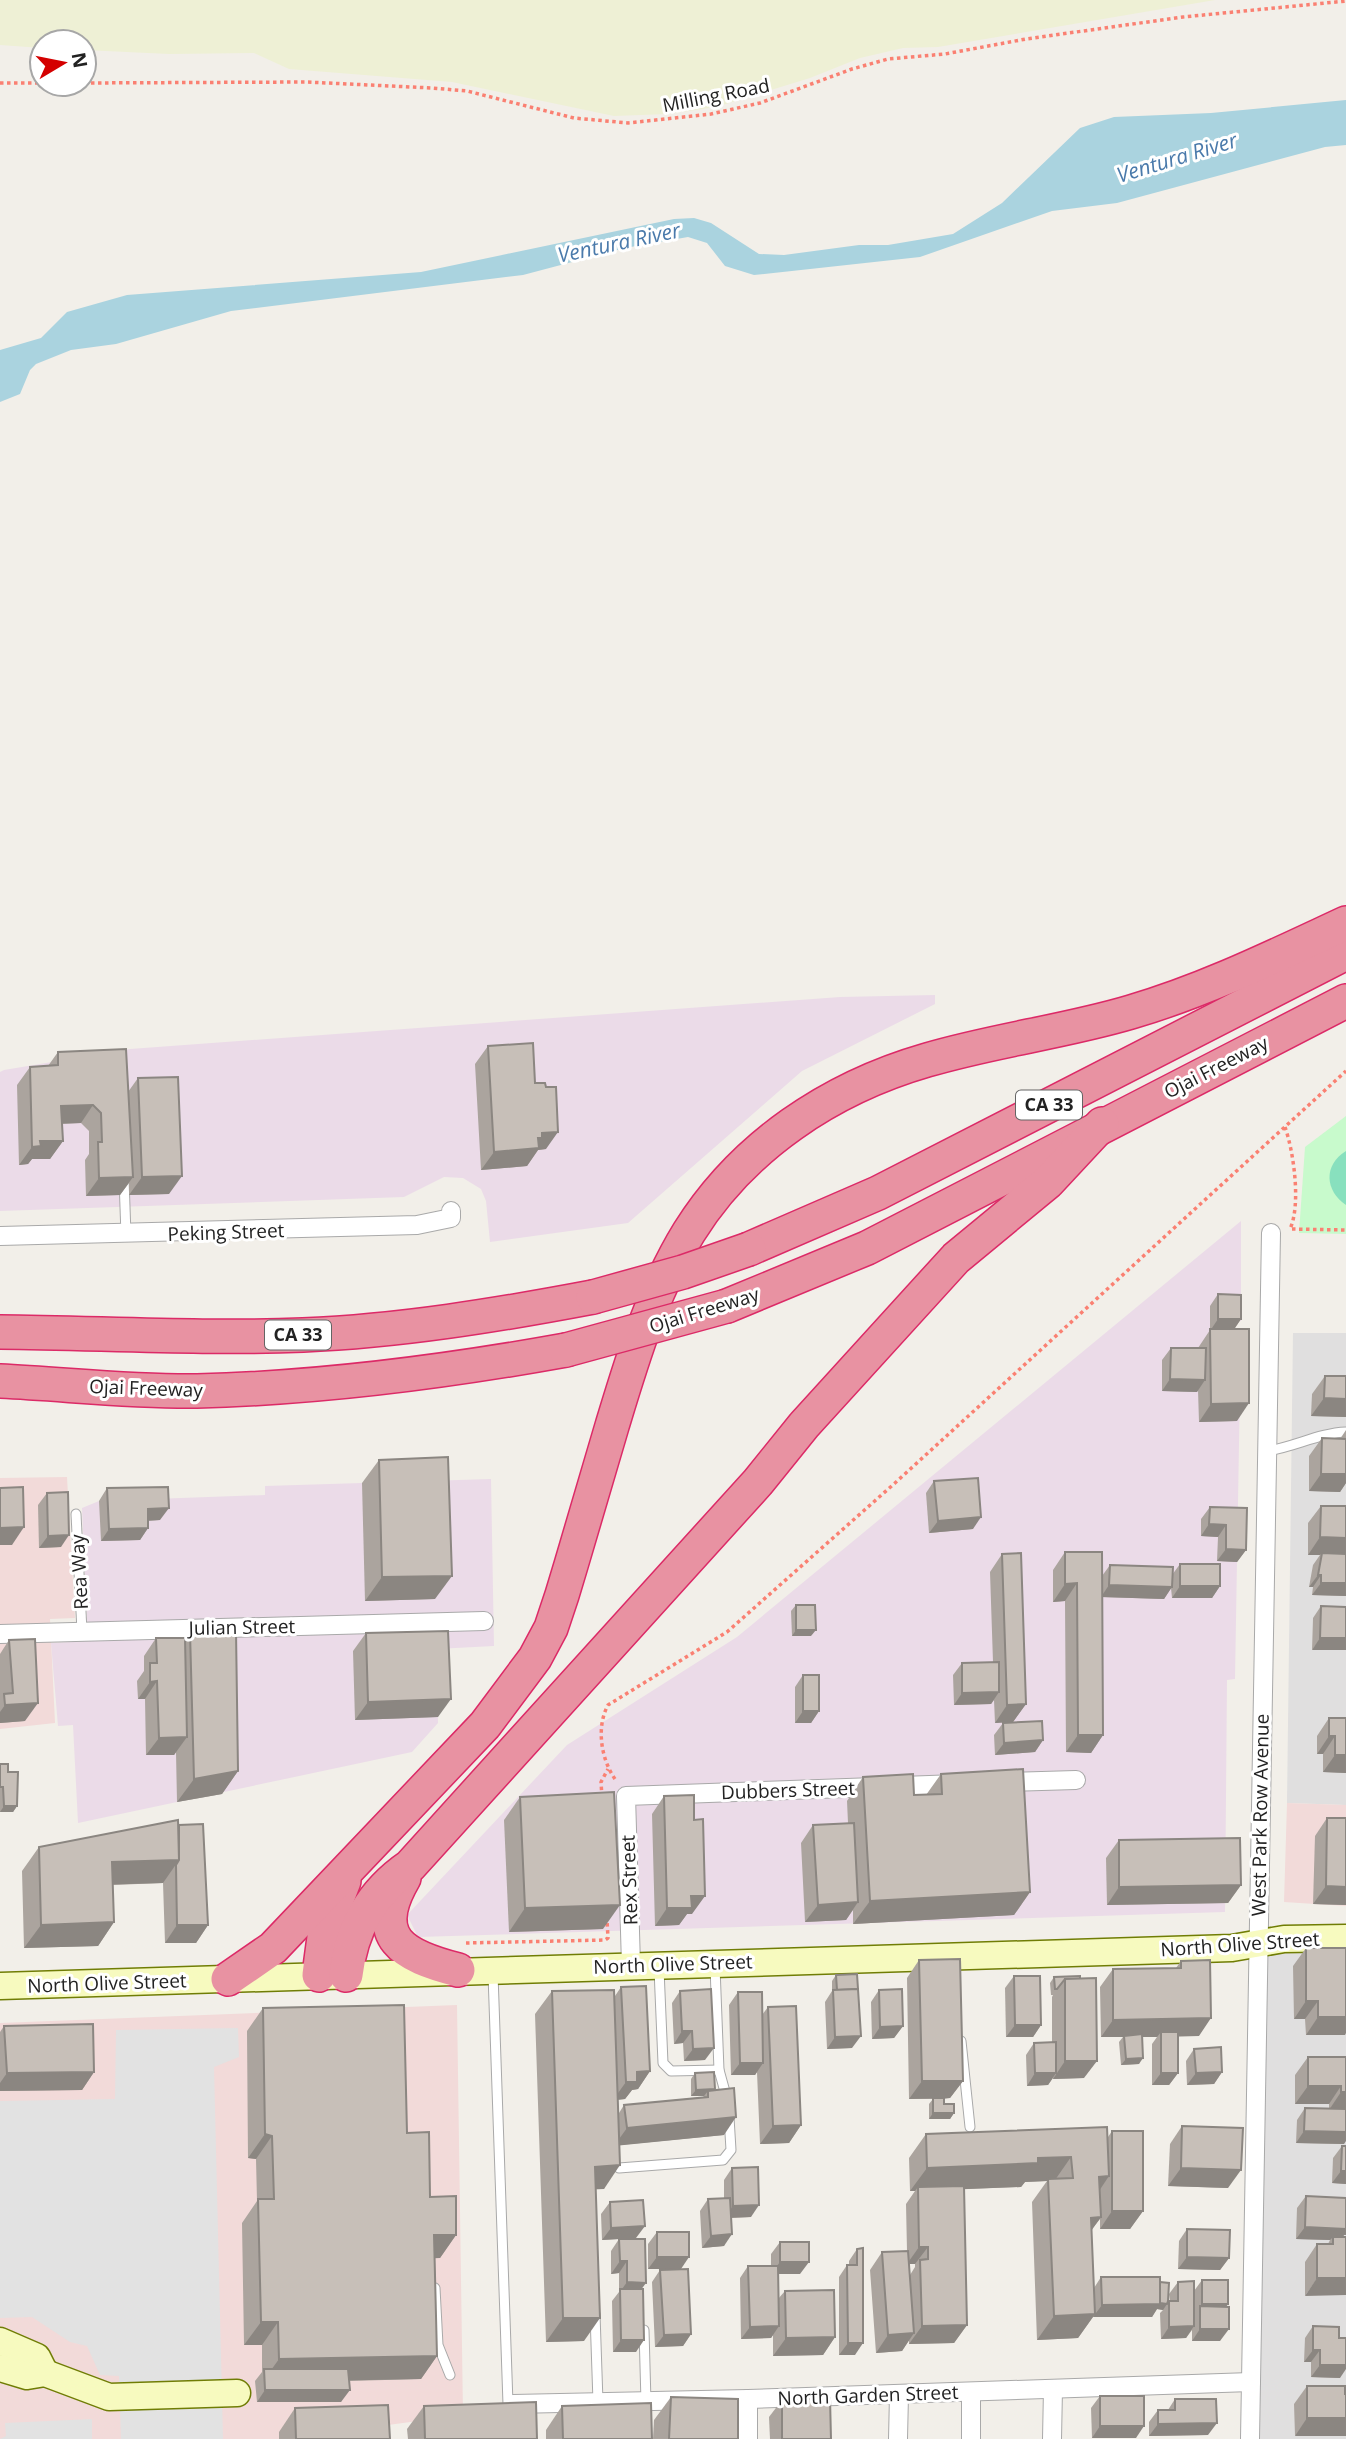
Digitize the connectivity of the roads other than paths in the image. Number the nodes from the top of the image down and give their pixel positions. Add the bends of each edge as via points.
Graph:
1 (1346, 923) edge
2 (1346, 953) edge
3 (1346, 1002) edge
4 (1102, 1124) junction
5 (123, 1167) edge
6 (451, 1215) dead end
7 (1271, 1233) road end
8 (126, 1235) junction
9 (0, 1236) edge
10 (0, 1332) edge
11 (0, 1381) edge
12 (1346, 1432) edge
13 (1267, 1451) junction
14 (76, 1514) dead end
15 (484, 1621) dead end
16 (82, 1631) junction
17 (0, 1634) edge
18 (1076, 1780) dead end
19 (626, 1796) joint
20 (352, 1863) junction
21 (410, 1866) junction
22 (1346, 1938) edge
23 (1257, 1944) junction
24 (458, 1956) junction
25 (715, 1962) junction
26 (658, 1964) junction
27 (631, 1965) junction
28 (493, 1969) junction
29 (333, 1975) junction
30 (228, 1979) junction
31 (0, 1986) edge
32 (960, 2027) edge
33 (719, 2070) junction
34 (970, 2127) dead end
35 (619, 2168) edge
36 (435, 2271) edge
37 (595, 2297) edge
38 (644, 2322) edge
39 (0, 2341) edge
40 (0, 2368) edge
41 (45, 2373) junction
42 (450, 2375) dead end
43 (1251, 2382) junction
44 (1053, 2389) junction
45 (971, 2392) junction
46 (237, 2393) dead end
47 (899, 2395) junction
48 (748, 2399) junction
49 (598, 2402) junction
50 (646, 2402) junction
51 (485, 2404) edge
52 (508, 2404) junction
53 (748, 2439) edge
54 (898, 2439) edge
55 (971, 2439) edge
56 (1052, 2439) edge
57 (1250, 2439) edge

1 - 20 highway via 1186,996 892,1071 847,1090 768,1141 735,1172 688,1233 656,1294 562,1595 535,1658 485,1725
2 - 10 highway, CA 33, bridge via 878,1193 683,1272 593,1297 380,1329 302,1335
3 - 4 highway, Ojai Freeway / CA 33
4 - 11 highway, Ojai Freeway / CA 33, bridge via 867,1248 727,1306 566,1350 347,1382 195,1391
4 - 21 highway via 1048,1182 956,1258
5 - 8 lane
6 - 8 street, Peking Street via 417,1225
7 - 13 street, West Park Row Avenue
8 - 9 street, Peking Street
12 - 13 lane
13 - 23 street, West Park Row Avenue
14 - 16 lane, Rea Way
15 - 16 street, Julian Street
16 - 17 street, Julian Street
18 - 19 street, Dubbers Street
19 - 27 street, Rex Street
20 - 29 highway via 325,1930
20 - 30 highway via 273,1948
21 - 24 highway via 389,1909 393,1934 423,1961
21 - 29 highway via 391,1879 357,1925
22 - 23 street, North Olive Street
23 - 25 street, North Olive Street via 955,1961
23 - 43 street, West Park Row Avenue
24 - 28 street, North Olive Street
24 - 29 street, North Olive Street
25 - 26 street, North Olive Street
25 - 33 lane
26 - 27 street, North Olive Street
26 - 33 lane via 663,2063 671,2071
27 - 28 street, North Olive Street
28 - 52 lane
29 - 30 street, North Olive Street
30 - 31 street, North Olive Street
32 - 34 lane
33 - 35 lane via 728,2104 731,2150 723,2160
36 - 42 lane via 438,2344
37 - 49 lane
38 - 50 lane
39 - 41 street via 37,2357
40 - 41 street via 27,2376
41 - 46 street via 109,2397
43 - 44 street, North Garden Street
43 - 57 street, West Park Row Avenue
44 - 45 street, North Garden Street
44 - 56 street
45 - 47 street, North Garden Street
45 - 55 street
47 - 48 street, North Garden Street
47 - 54 street
48 - 50 street, North Garden Street
48 - 53 street
49 - 50 street, North Garden Street
49 - 52 street, North Garden Street via 533,2409
51 - 52 street, North Garden Street

